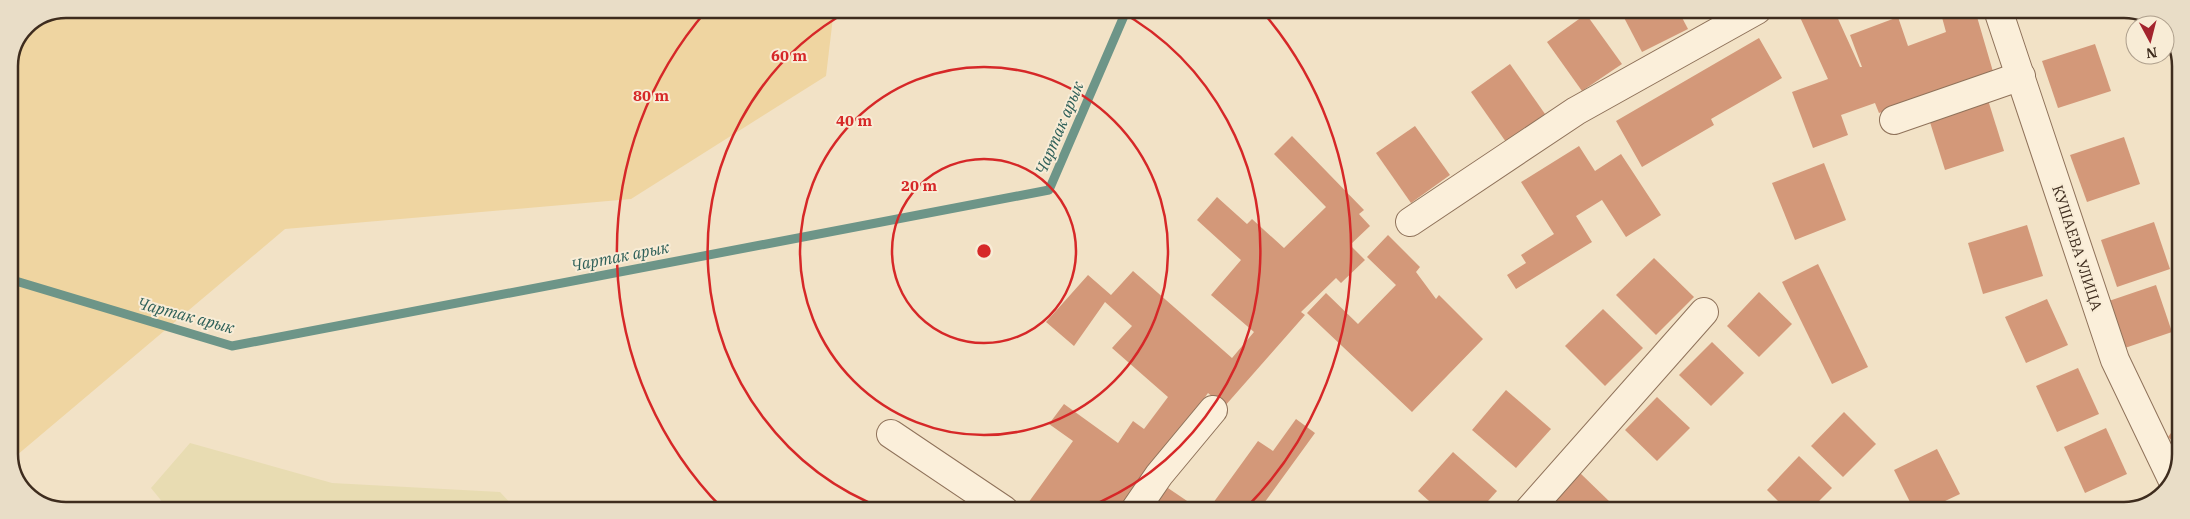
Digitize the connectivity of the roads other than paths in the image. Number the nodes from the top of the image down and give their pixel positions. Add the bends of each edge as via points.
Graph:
1 (1743, 18) edge
2 (2001, 18) edge
3 (2020, 76) junction
4 (1894, 120) dead end
5 (1410, 222) dead end
6 (1704, 312) dead end
7 (1213, 410) dead end
8 (891, 434) dead end
9 (2169, 472) edge
10 (992, 502) edge
11 (1140, 502) edge
12 (1536, 502) edge

1 - 5 street via 1576,110
2 - 3 street, КУШАЕВА УЛИЦА
3 - 4 street
3 - 9 street, КУШАЕВА УЛИЦА via 2115,360
6 - 12 street
7 - 11 street
8 - 10 street

